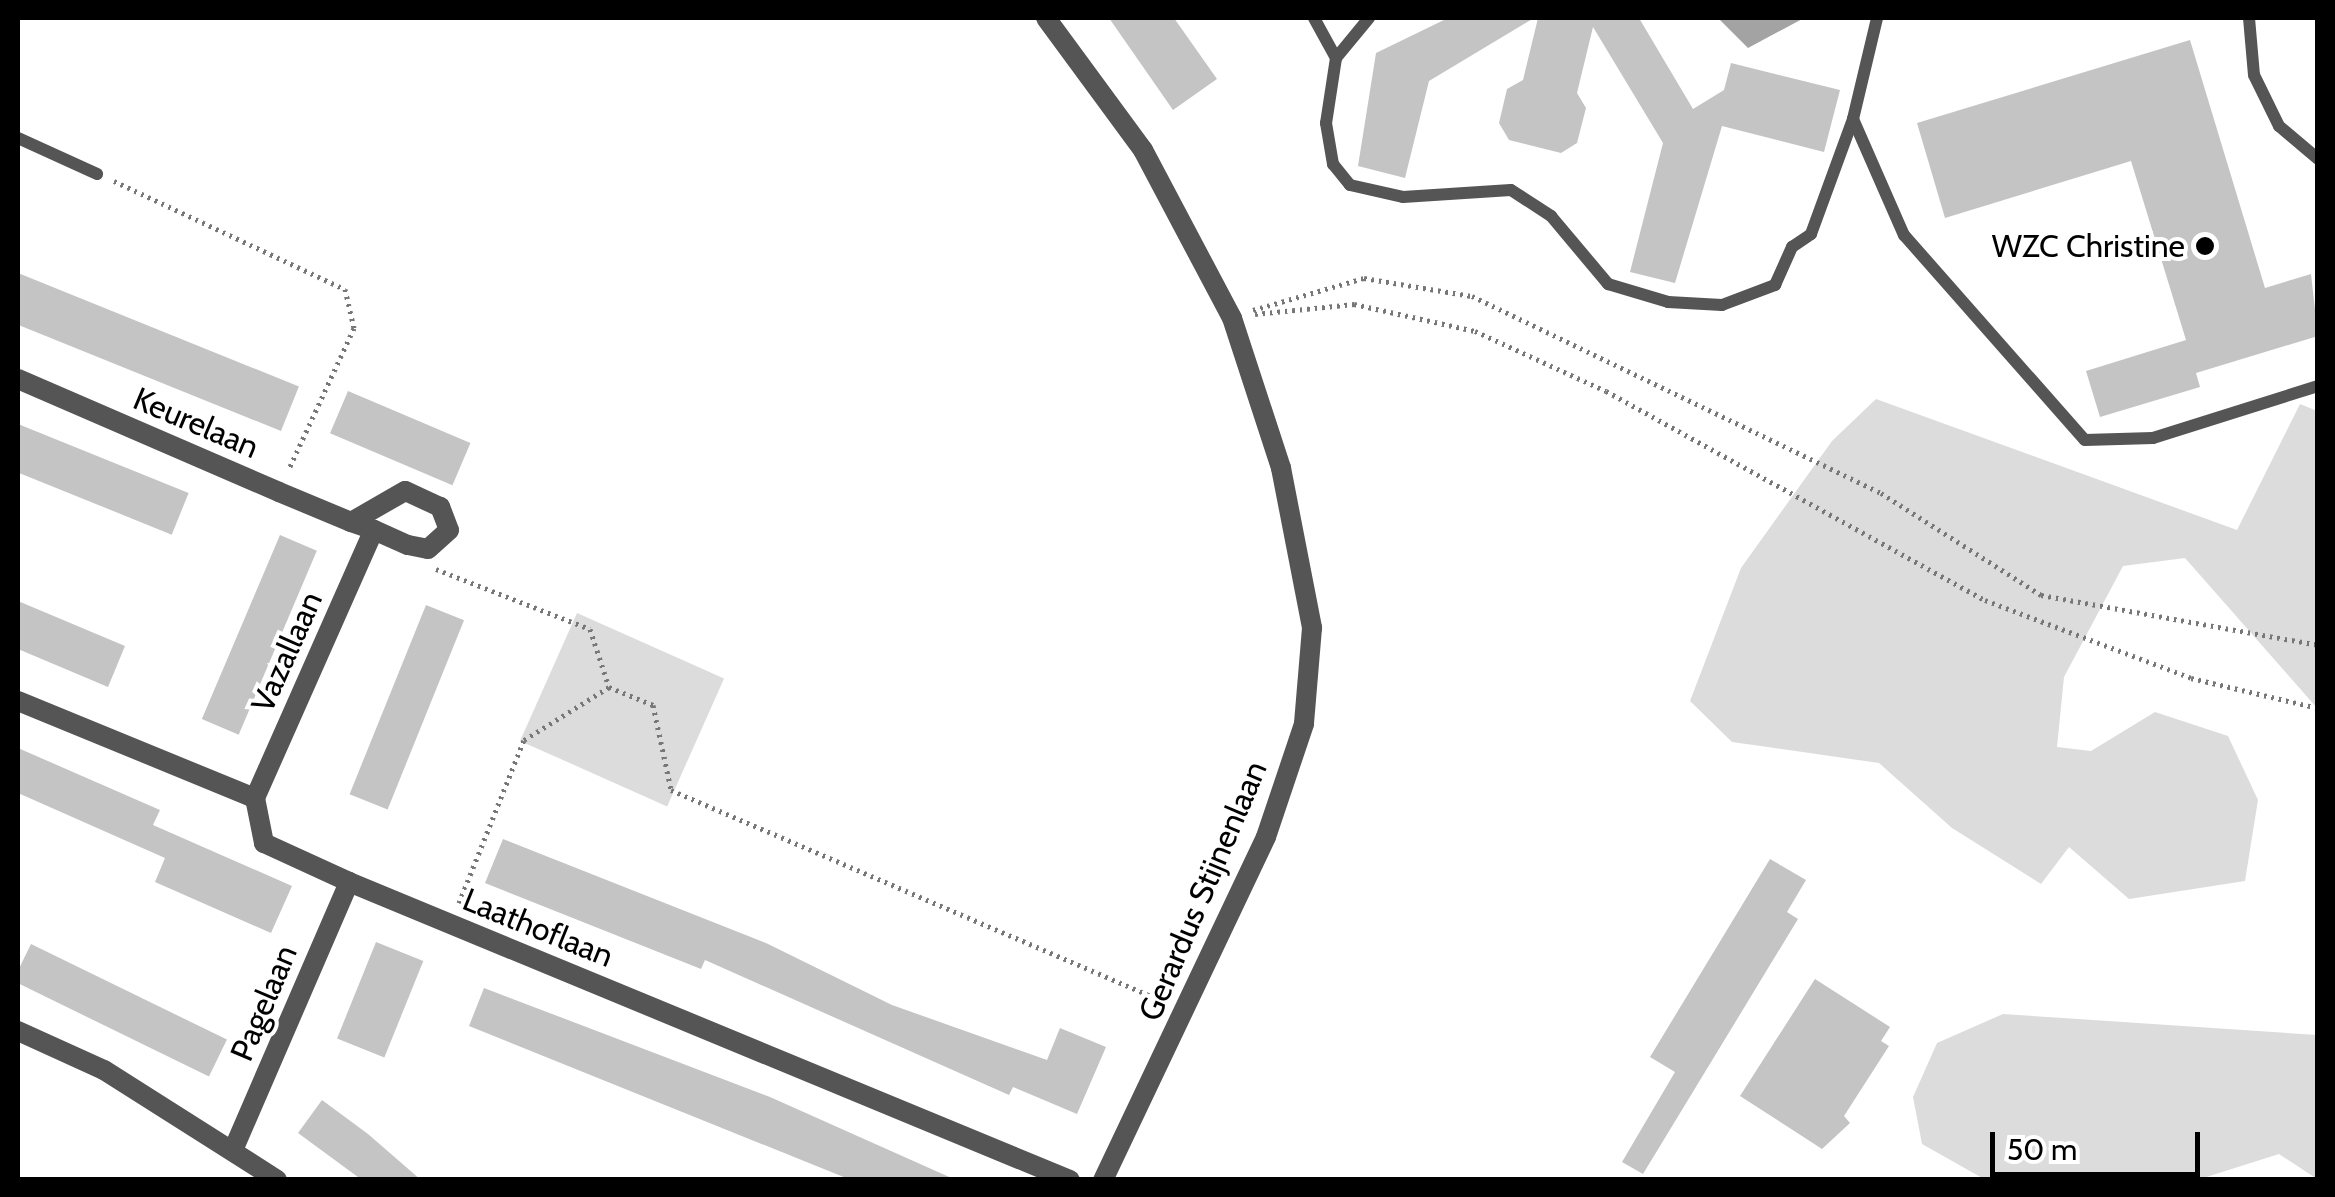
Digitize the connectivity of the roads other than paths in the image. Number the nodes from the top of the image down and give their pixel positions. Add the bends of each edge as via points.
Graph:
1 (1046, 18) edge
2 (1314, 18) edge
3 (1369, 18) edge
4 (1877, 18) edge
5 (2249, 18) edge
6 (1336, 58) junction
7 (1854, 119) junction
8 (18, 138) edge
9 (2318, 159) edge
10 (98, 174) road end
11 (18, 379) edge
12 (2318, 386) edge
13 (351, 522) junction
14 (374, 530) junction
15 (18, 701) edge
16 (255, 798) junction
17 (349, 882) junction
18 (18, 1031) edge
19 (234, 1148) junction
20 (276, 1180) edge
21 (1070, 1180) edge
22 (1103, 1180) edge

1 - 22 street, Gerardus Stijnenlaan via 1143,150 1232,318 1282,468 1312,628 1304,724 1266,836
2 - 6 lane
3 - 6 lane
4 - 7 lane
5 - 9 lane via 2254,75 2279,126
6 - 7 lane via 1326,123 1333,164 1350,185 1403,197 1511,190 1551,216 1608,284 1668,302 1722,304 1776,285 1792,247 1811,234
7 - 12 lane via 1904,235 2085,440 2152,438
8 - 10 lane
11 - 13 street, Keurelaan
13 - 14 street, Keurelaan
13 - 14 street, Keurelaan via 404,491 440,507 450,530 442,542 408,544
14 - 16 street, Vazallaan
15 - 16 street
16 - 17 street, Laathoflaan via 264,843
17 - 19 street, Pagelaan
17 - 21 street, Laathoflaan
18 - 19 street
19 - 20 street

